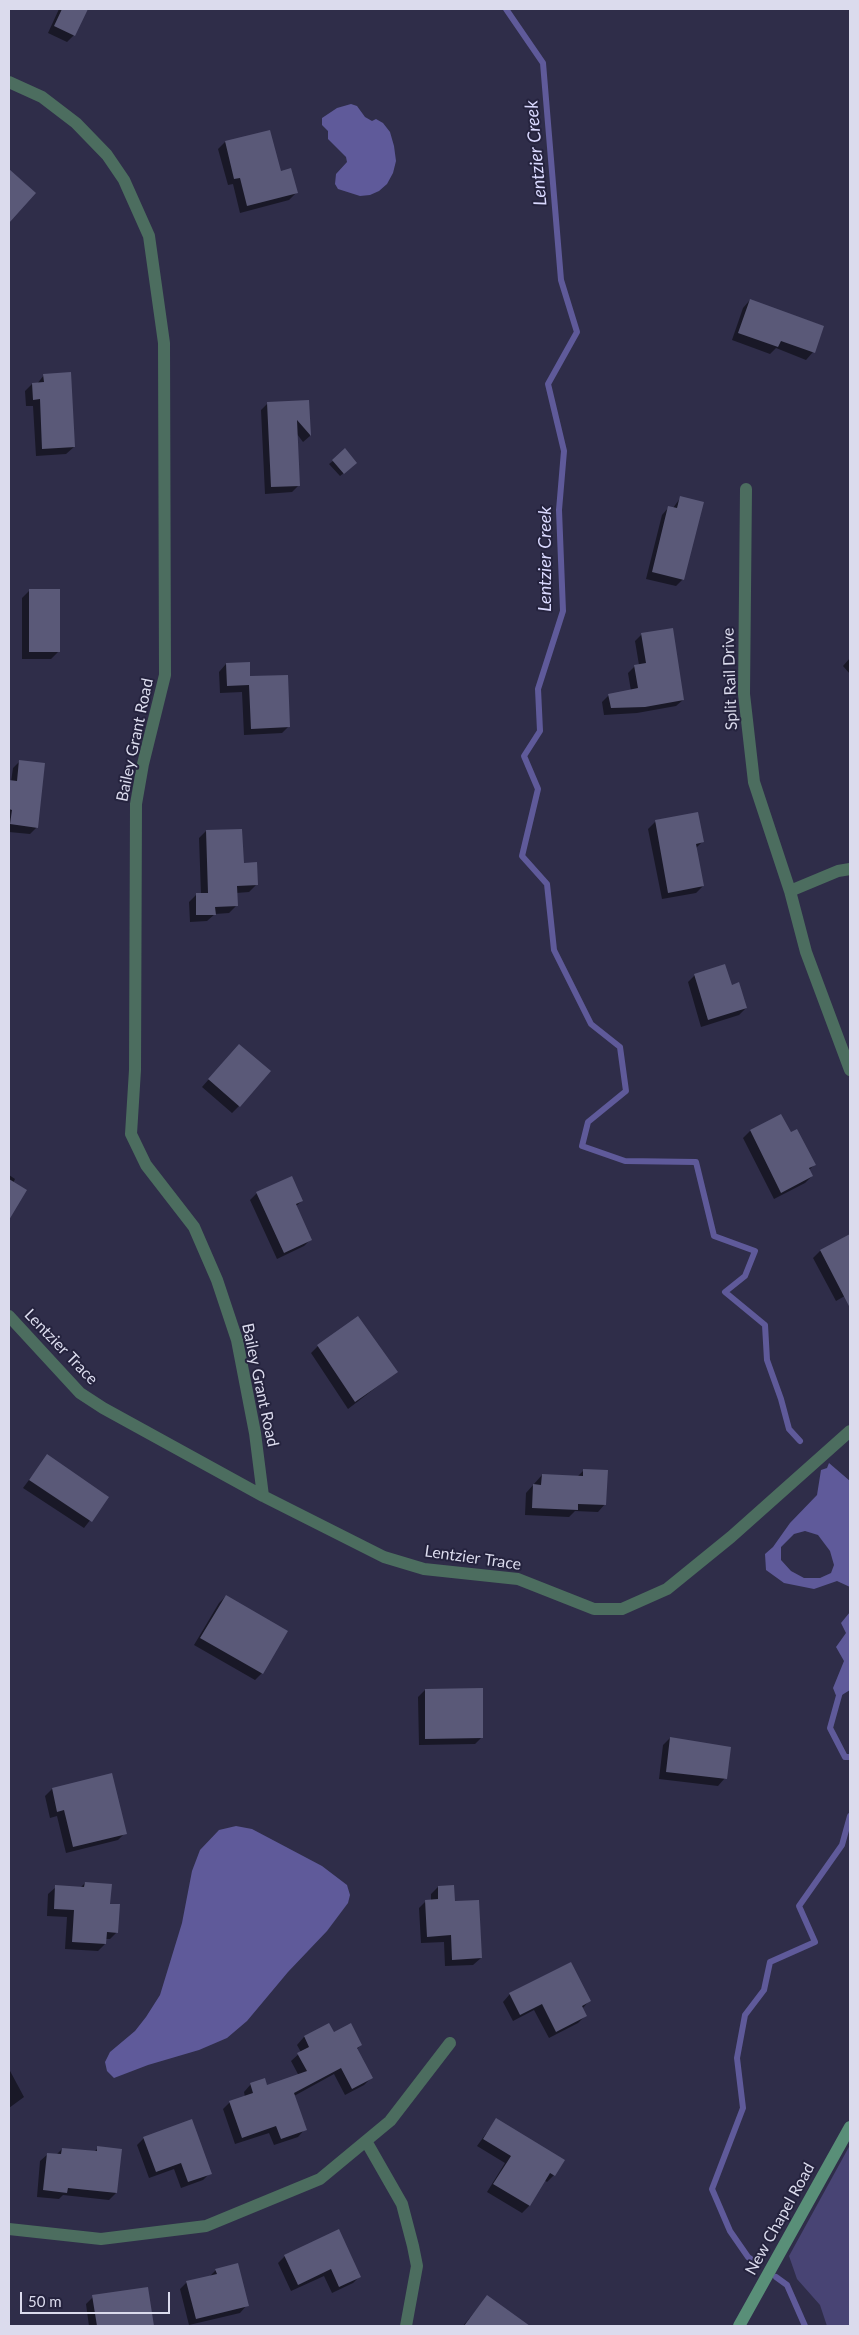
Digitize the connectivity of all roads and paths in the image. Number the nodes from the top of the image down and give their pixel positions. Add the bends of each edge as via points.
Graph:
1 (9, 82) edge
2 (746, 489) dead end
3 (850, 869) edge
4 (790, 891) junction
5 (850, 1070) edge
6 (9, 1316) edge
7 (850, 1431) edge
8 (263, 1496) junction
9 (450, 2043) dead end
10 (850, 2127) edge
11 (366, 2142) junction
12 (9, 2229) edge
13 (406, 2326) edge
14 (739, 2326) edge

1 - 8 street, Bailey Grant Road via 42,97 76,123 107,155 124,180 149,236 164,343 165,675 136,804 135,1070 131,1134 146,1165 194,1227 217,1280 237,1340
2 - 4 street, Split Rail Drive via 744,694 754,782
3 - 4 street
4 - 5 street via 806,952
6 - 8 street, Lentzier Trace via 80,1393
7 - 8 street, Lentzier Trace via 731,1538 667,1589 622,1610 594,1609 518,1579 424,1569 384,1557
9 - 11 street via 390,2121
10 - 14 street, New Chapel Road
11 - 12 street via 320,2179 206,2226 101,2239
11 - 13 street via 402,2204 413,2246 416,2266

